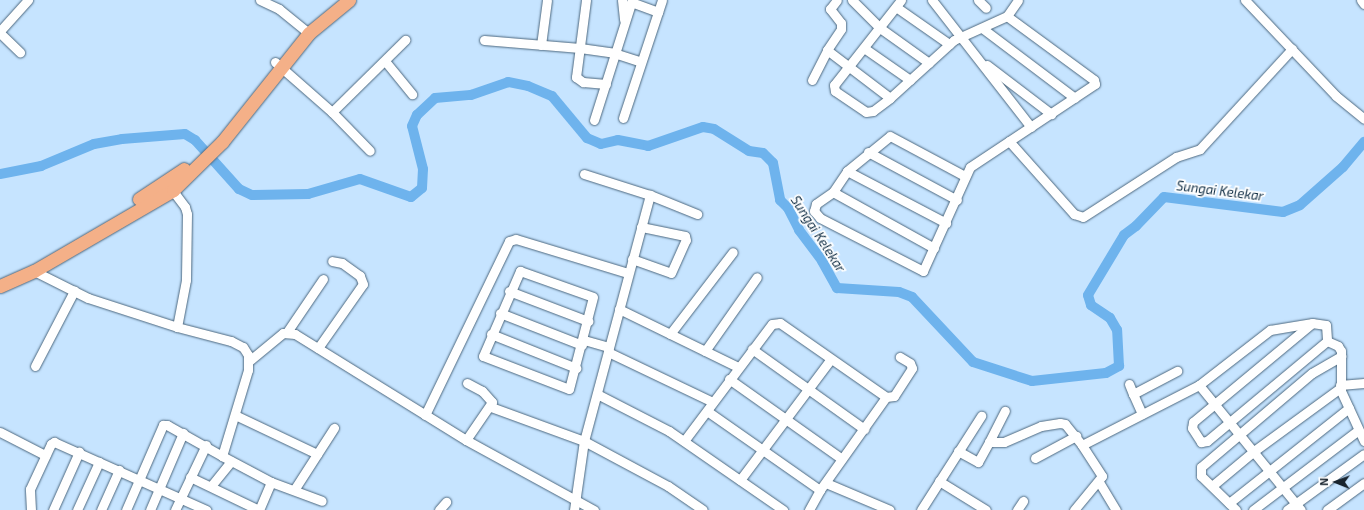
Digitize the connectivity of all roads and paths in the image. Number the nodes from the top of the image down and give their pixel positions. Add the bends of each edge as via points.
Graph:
1 (28, 0) edge
2 (260, 0) edge
3 (336, 0) edge
4 (349, 0) edge
5 (547, 0) edge
6 (586, 0) edge
7 (662, 0) edge
8 (837, 0) edge
9 (852, 0) edge
10 (932, 0) edge
11 (978, 0) edge
12 (1018, 0) edge
13 (1245, 0) edge
14 (1361, 0) edge
15 (628, 1) edge
16 (899, 4) edge
17 (1364, 4) edge
18 (986, 8) dead end
19 (658, 12) junction
20 (1007, 16) junction
21 (880, 28) junction
22 (982, 28) junction
23 (306, 30) junction
24 (0, 32) edge
25 (960, 36) junction
26 (405, 40) dead end
27 (484, 40) dead end
28 (948, 44) junction
29 (541, 46) junction
30 (580, 48) junction
31 (864, 48) junction
32 (1292, 49) junction
33 (827, 50) junction
34 (20, 52) dead end
35 (614, 53) junction
36 (975, 56) junction
37 (386, 61) junction
38 (641, 62) junction
39 (928, 63) junction
40 (278, 64) junction
41 (848, 67) junction
42 (812, 80) dead end
43 (910, 80) junction
44 (606, 84) junction
45 (412, 94) dead end
46 (890, 98) junction
47 (1075, 98) junction
48 (332, 112) junction
49 (1051, 114) junction
50 (623, 118) dead end
51 (1364, 119) edge
52 (594, 120) dead end
53 (1032, 127) junction
54 (1009, 141) junction
55 (370, 151) dead end
56 (868, 152) junction
57 (847, 171) junction
58 (584, 174) dead end
59 (965, 176) junction
60 (169, 186) junction
61 (833, 192) junction
62 (650, 195) junction
63 (957, 200) junction
64 (697, 214) dead end
65 (946, 223) junction
66 (641, 227) junction
67 (934, 248) junction
68 (733, 252) dead end
69 (632, 259) junction
70 (332, 261) dead end
71 (34, 271) junction
72 (628, 273) junction
73 (757, 277) dead end
74 (0, 278) edge
75 (323, 279) dead end
76 (0, 286) edge
77 (74, 291) junction
78 (509, 292) junction
79 (619, 309) junction
80 (500, 313) junction
81 (588, 321) junction
82 (1312, 323) junction
83 (177, 327) junction
84 (287, 332) junction
85 (491, 334) junction
86 (670, 334) junction
87 (1327, 341) junction
88 (583, 342) junction
89 (318, 348) junction
90 (609, 349) junction
91 (752, 349) junction
92 (705, 351) junction
93 (1342, 356) junction
94 (900, 357) dead end
95 (831, 359) junction
96 (249, 361) junction
97 (35, 366) dead end
98 (738, 367) junction
99 (576, 368) junction
100 (1176, 371) dead end
101 (729, 379) junction
102 (1364, 383) edge
103 (467, 384) dead end
104 (1129, 384) dead end
105 (1199, 385) junction
106 (1340, 387) junction
107 (808, 390) junction
108 (597, 394) junction
109 (1133, 394) junction
110 (886, 398) junction
111 (713, 402) junction
112 (1215, 404) junction
113 (491, 407) junction
114 (1349, 408) junction
115 (707, 411) junction
116 (1005, 411) dead end
117 (1142, 414) junction
118 (235, 415) junction
119 (425, 415) junction
120 (981, 416) dead end
121 (786, 420) junction
122 (1230, 422) junction
123 (334, 428) dead end
124 (864, 429) junction
125 (0, 432) edge
126 (184, 434) junction
127 (1240, 434) junction
128 (1076, 436) junction
129 (1362, 438) edge
130 (466, 440) junction
131 (584, 441) junction
132 (684, 441) junction
133 (989, 442) junction
134 (206, 445) junction
135 (1082, 445) junction
136 (763, 451) junction
137 (958, 451) junction
138 (1254, 451) junction
139 (79, 452) junction
140 (317, 454) junction
141 (1364, 454) edge
142 (45, 455) junction
143 (222, 456) junction
144 (1035, 458) dead end
145 (842, 459) junction
146 (231, 461) junction
147 (99, 462) junction
148 (1268, 469) junction
149 (119, 470) junction
150 (190, 477) junction
151 (139, 479) junction
152 (740, 480) junction
153 (939, 481) junction
154 (271, 482) junction
155 (1099, 482) junction
156 (1364, 483) edge
157 (211, 486) junction
158 (823, 486) junction
159 (1212, 486) junction
160 (1282, 486) junction
161 (159, 488) junction
162 (294, 490) junction
163 (180, 498) junction
164 (576, 498) junction
165 (322, 501) dead end
166 (1023, 501) dead end
167 (446, 502) dead end
168 (1229, 503) junction
169 (1298, 506) edge
170 (201, 509) edge
171 (812, 509) edge
172 (31, 510) edge
173 (53, 510) edge
174 (77, 510) edge
175 (102, 510) edge
176 (126, 510) edge
177 (150, 510) edge
178 (175, 510) edge
179 (259, 510) edge
180 (439, 510) edge
181 (574, 510) edge
182 (594, 510) edge
183 (704, 510) edge
184 (783, 510) edge
185 (890, 510) edge
186 (921, 510) edge
187 (986, 510) edge
188 (1017, 510) edge
189 (1074, 510) edge
190 (1116, 510) edge
191 (1236, 510) edge
192 (1253, 510) edge
193 (1287, 510) edge
194 (1327, 510) edge

1 - 24 street
2 - 23 street via 279,9
3 - 23 highway
4 - 23 highway
5 - 29 street
6 - 30 street
7 - 19 street
8 - 33 street via 830,9 841,23 841,29
9 - 21 street
10 - 25 street
11 - 18 street
12 - 20 street
13 - 32 street
14 - 17 street
15 - 19 street
15 - 35 street
16 - 21 street
16 - 28 street
19 - 38 street
20 - 22 street
20 - 47 street via 1094,80 1093,85
21 - 31 street
21 - 39 street
22 - 25 street
22 - 47 street
23 - 40 highway
24 - 34 street
25 - 28 street
25 - 36 street
26 - 37 street
27 - 29 street
28 - 39 street
29 - 30 street
30 - 35 street
30 - 44 street via 578,80
31 - 41 street
31 - 43 street
32 - 51 street via 1336,96
32 - 54 street via 1200,149 1176,157 1083,217 1074,214
33 - 41 street
33 - 42 street
35 - 38 street
35 - 44 street
36 - 49 street
36 - 53 street
37 - 45 street
37 - 48 street
38 - 50 street
39 - 43 street
40 - 48 street
40 - 60 highway via 218,140
41 - 46 street
41 - 46 street via 834,85 837,93 868,113
43 - 46 street
44 - 52 street
47 - 49 street
48 - 55 street
49 - 53 street
53 - 54 street
54 - 59 street via 973,164
56 - 57 street
56 - 59 street via 887,137 894,136
56 - 63 street
57 - 61 street
57 - 65 street
58 - 62 street
59 - 63 street
60 - 71 highway
60 - 74 highway via 28,267
60 - 83 street via 185,207 187,217 186,280
61 - 67 street
61 - 67 street via 816,204 814,211 820,218 923,271
62 - 64 street
62 - 66 street
63 - 65 street
65 - 67 street
66 - 69 street
66 - 69 street via 685,236 686,240 671,273
68 - 86 street
69 - 72 street
70 - 89 street via 342,263 360,276 363,284
71 - 76 highway
71 - 77 street
72 - 79 street
72 - 119 street via 516,239 509,241
73 - 92 street
75 - 84 street
77 - 83 street
77 - 97 street
78 - 80 street
78 - 81 street
78 - 81 street via 517,274 522,271 589,295 593,301
79 - 86 street
79 - 90 street
80 - 85 street
80 - 88 street
81 - 88 street
82 - 87 street via 1326,326
82 - 105 street via 1267,332
82 - 112 street
83 - 96 street via 240,345 247,352
84 - 89 street
84 - 96 street
85 - 99 street
85 - 99 street via 482,353 486,358 566,389 571,387
86 - 92 street
87 - 93 street via 1340,348
87 - 122 street
88 - 90 street
88 - 99 street
89 - 119 street
90 - 108 street
90 - 111 street
91 - 95 street via 772,324 778,322
91 - 98 street
91 - 107 street
92 - 98 street
93 - 106 street
93 - 127 street via 1312,373
94 - 110 street via 910,363 912,368 894,396
95 - 107 street
95 - 110 street
96 - 118 street
98 - 101 street
100 - 109 street
101 - 111 street
101 - 121 street
102 - 106 street
103 - 113 street via 482,391 491,399
104 - 109 street
105 - 112 street
105 - 117 street
106 - 114 street
106 - 138 street
107 - 121 street
107 - 124 street
108 - 131 street
108 - 132 street
109 - 117 street
110 - 124 street
111 - 115 street
112 - 122 street
112 - 122 street via 1192,423 1201,442 1207,441
113 - 130 street
113 - 131 street
114 - 129 street
114 - 148 street
115 - 132 street
115 - 136 street
116 - 133 street
117 - 135 street
118 - 140 street
118 - 143 street
119 - 130 street
120 - 137 street
121 - 136 street
121 - 145 street
122 - 127 street
123 - 140 street
124 - 145 street
125 - 142 street
126 - 134 street
126 - 151 street via 167,425 162,426
126 - 161 street
127 - 138 street
127 - 159 street via 1201,467 1201,476
128 - 133 street via 1060,422 1041,426 1004,442
128 - 135 street
128 - 144 street
129 - 160 street
130 - 164 street
131 - 164 street
131 - 183 street via 668,486
132 - 152 street
133 - 137 street via 978,462
134 - 143 street
134 - 150 street
135 - 155 street via 1100,470 1102,476
136 - 152 street
136 - 158 street
137 - 153 street
138 - 148 street
138 - 159 street
139 - 142 street via 54,442
139 - 147 street
139 - 173 street
140 - 162 street
141 - 169 street
142 - 172 street via 30,489
143 - 146 street
145 - 158 street
146 - 154 street
146 - 157 street
147 - 149 street
147 - 174 street
148 - 160 street
148 - 168 street
149 - 151 street
149 - 175 street
150 - 157 street
150 - 163 street
151 - 161 street
151 - 176 street
152 - 184 street
153 - 186 street
153 - 187 street
154 - 162 street
154 - 179 street
155 - 189 street
155 - 190 street
156 - 194 street
157 - 179 street
158 - 171 street
158 - 185 street
159 - 168 street
160 - 169 street
160 - 192 street
161 - 163 street
161 - 177 street
162 - 165 street
163 - 170 street
163 - 178 street
164 - 181 street
164 - 182 street
166 - 188 street
167 - 180 street
168 - 191 street
169 - 193 street

